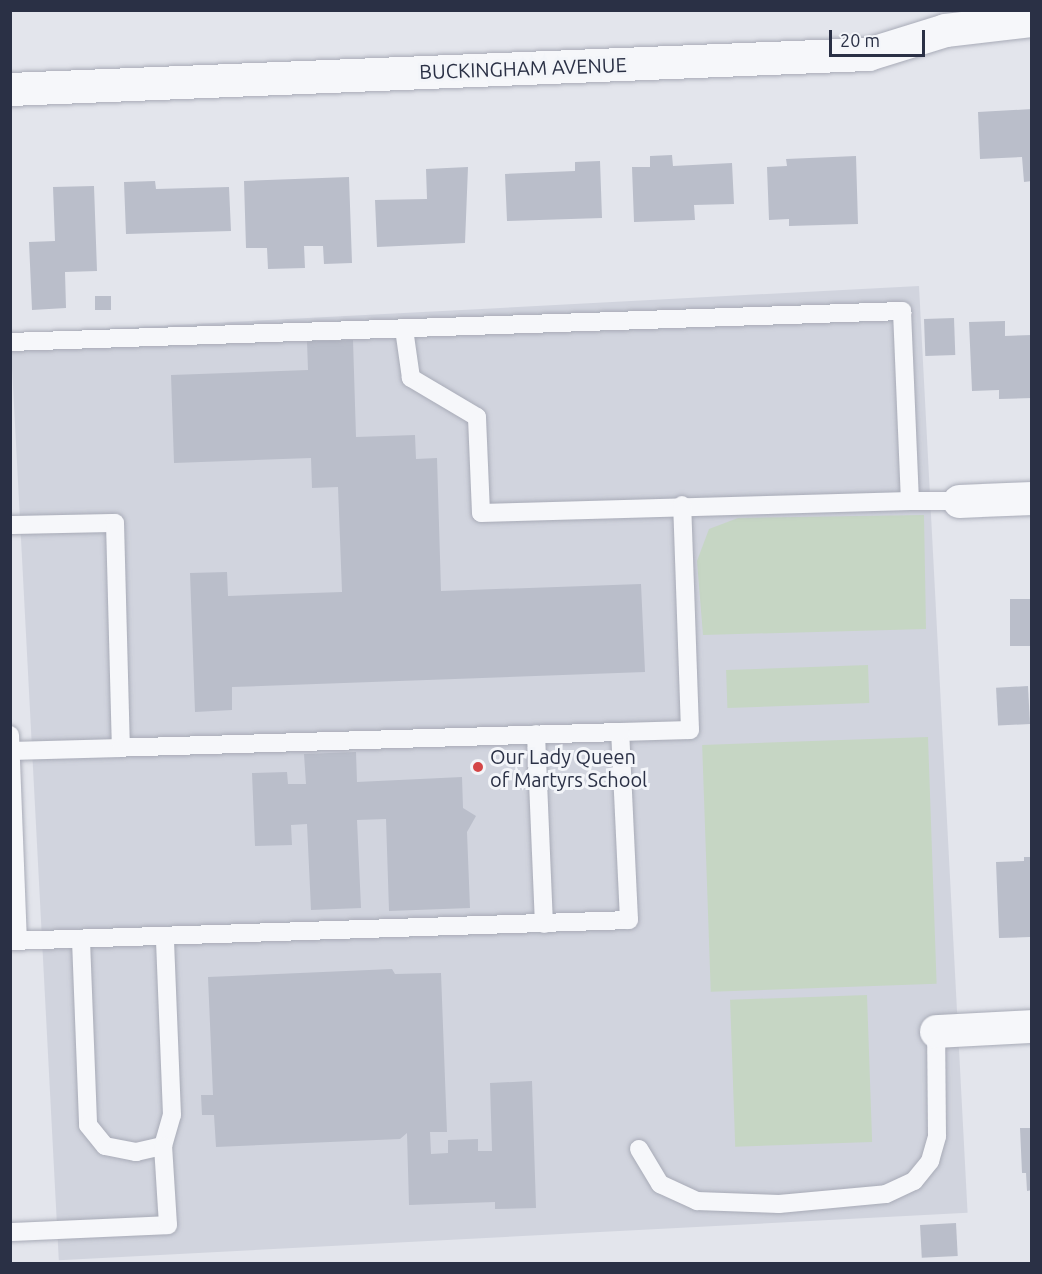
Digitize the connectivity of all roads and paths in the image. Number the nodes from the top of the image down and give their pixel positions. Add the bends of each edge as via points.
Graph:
1 (1032, 20) edge
2 (10, 89) edge
3 (404, 329) junction
4 (10, 342) edge
5 (1032, 498) edge
6 (910, 501) junction
7 (959, 501) joint
8 (681, 505) junction
9 (10, 525) edge
10 (620, 732) junction
11 (536, 734) junction
12 (10, 735) edge
13 (121, 748) junction
14 (11, 751) edge
15 (544, 924) junction
16 (165, 938) junction
17 (81, 940) junction
18 (14, 941) edge
19 (1032, 1026) edge
20 (936, 1030) joint
21 (163, 1146) junction
22 (639, 1149) dead end
23 (10, 1232) edge

1 - 2 street, BUCKINGHAM AVENUE via 945,30 868,54
3 - 4 lane
3 - 6 lane via 902,311
3 - 8 lane via 411,378 477,417 481,513
5 - 7 street
6 - 7 lane
6 - 8 lane
8 - 10 lane via 690,730
9 - 13 lane via 115,523
10 - 11 lane
10 - 15 lane via 629,920
11 - 13 lane
11 - 15 lane
12 - 14 lane
13 - 14 lane
14 - 18 lane
15 - 16 lane
16 - 17 lane
16 - 21 lane via 172,1115
17 - 18 lane
17 - 21 lane via 88,1125 105,1146 136,1152
19 - 20 street
20 - 22 lane via 937,1136 930,1161 914,1181 886,1194 779,1204 697,1202 660,1184
21 - 23 lane via 168,1225

